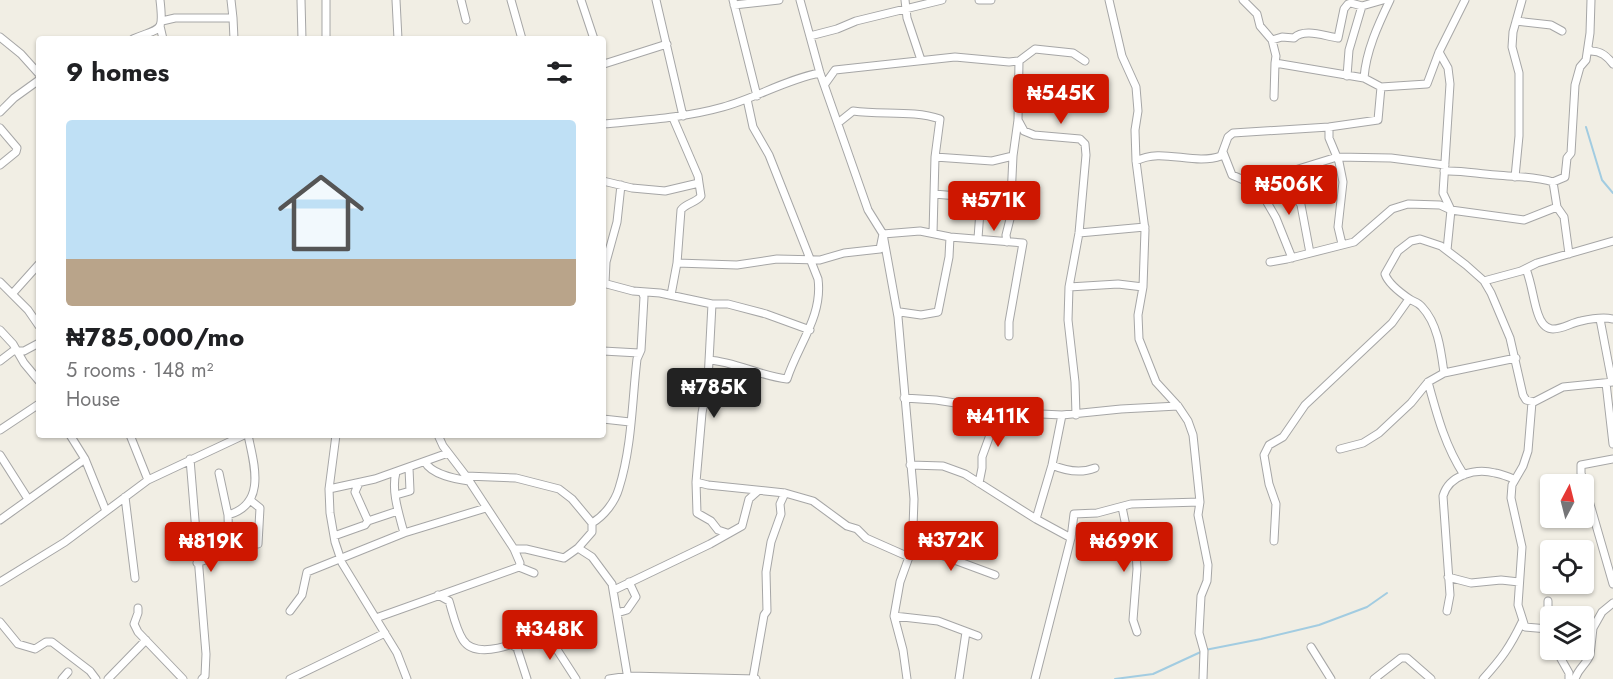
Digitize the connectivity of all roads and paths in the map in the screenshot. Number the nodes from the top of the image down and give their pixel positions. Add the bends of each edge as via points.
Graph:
1 (160, 0) edge
2 (231, 0) edge
3 (302, 0) edge
4 (326, 0) edge
5 (396, 0) edge
6 (461, 0) edge
7 (511, 0) edge
8 (581, 0) edge
9 (656, 0) edge
10 (779, 0) edge
11 (800, 0) edge
12 (942, 0) edge
13 (979, 0) edge
14 (991, 0) edge
15 (1109, 0) edge
16 (1243, 0) edge
17 (1383, 0) edge
18 (1390, 0) edge
19 (1465, 0) edge
20 (1522, 0) edge
21 (1591, 0) edge
22 (734, 2) edge
23 (1352, 2) edge
24 (906, 4) edge
25 (1362, 6) junction
26 (233, 18) junction
27 (466, 20) dead end
28 (1516, 21) junction
29 (161, 23) junction
30 (1562, 31) dead end
31 (142, 36) edge
32 (163, 36) edge
33 (234, 36) edge
34 (302, 36) edge
35 (326, 36) edge
36 (398, 36) edge
37 (521, 36) edge
38 (593, 36) edge
39 (810, 36) junction
40 (0, 37) edge
41 (1272, 40) junction
42 (667, 44) junction
43 (1588, 48) junction
44 (1439, 52) junction
45 (921, 60) junction
46 (1019, 61) junction
47 (1085, 61) dead end
48 (606, 63) edge
49 (1275, 63) junction
50 (1613, 64) edge
51 (36, 71) edge
52 (820, 73) junction
53 (1347, 76) junction
54 (1364, 78) junction
55 (36, 82) edge
56 (825, 84) junction
57 (1381, 87) junction
58 (758, 96) junction
59 (1274, 97) dead end
60 (747, 99) junction
61 (0, 112) edge
62 (683, 116) junction
63 (674, 118) junction
64 (1018, 120) junction
65 (838, 123) junction
66 (606, 124) edge
67 (1329, 127) junction
68 (0, 128) edge
69 (1223, 152) junction
70 (1013, 156) junction
71 (935, 157) junction
72 (1337, 157) junction
73 (1136, 161) junction
74 (0, 165) edge
75 (1444, 168) junction
76 (1285, 175) junction
77 (1515, 177) junction
78 (606, 182) edge
79 (1553, 182) junction
80 (699, 183) junction
81 (621, 185) junction
82 (1259, 190) junction
83 (934, 194) junction
84 (1011, 196) junction
85 (981, 198) junction
86 (1557, 207) junction
87 (1451, 210) junction
88 (1145, 227) junction
89 (933, 233) junction
90 (1079, 233) junction
91 (884, 234) junction
92 (950, 237) junction
93 (978, 238) junction
94 (1613, 241) edge
95 (1007, 242) junction
96 (1342, 244) junction
97 (1447, 250) junction
98 (1310, 253) junction
99 (1569, 254) junction
100 (809, 258) junction
101 (1292, 258) junction
102 (606, 262) edge
103 (1270, 262) dead end
104 (677, 263) junction
105 (36, 267) edge
106 (1526, 269) junction
107 (1484, 281) junction
108 (0, 282) edge
109 (606, 283) edge
110 (1069, 287) junction
111 (1143, 287) junction
112 (642, 292) junction
113 (13, 293) junction
114 (671, 295) junction
115 (1410, 299) junction
116 (712, 304) junction
117 (898, 317) junction
118 (1600, 319) junction
119 (1613, 319) edge
120 (36, 322) edge
121 (0, 330) edge
122 (810, 330) junction
123 (1009, 336) dead end
124 (36, 345) edge
125 (18, 351) junction
126 (606, 351) edge
127 (639, 353) junction
128 (1516, 358) junction
129 (709, 360) junction
130 (0, 361) edge
131 (1444, 373) junction
132 (36, 377) edge
133 (1428, 382) junction
134 (1610, 382) edge
135 (904, 398) junction
136 (1532, 402) junction
137 (36, 406) edge
138 (1178, 406) junction
139 (999, 411) junction
140 (1062, 415) junction
141 (1076, 415) junction
142 (606, 419) edge
143 (630, 422) junction
144 (0, 430) edge
145 (72, 438) edge
146 (131, 438) edge
147 (239, 438) edge
148 (247, 438) edge
149 (336, 438) edge
150 (440, 438) edge
151 (1613, 444) edge
152 (1340, 449) dead end
153 (448, 453) junction
154 (0, 455) edge
155 (85, 459) junction
156 (190, 459) junction
157 (1613, 459) edge
158 (425, 462) junction
159 (910, 465) junction
160 (1052, 465) junction
161 (409, 468) junction
162 (1095, 468) dead end
163 (396, 472) junction
164 (219, 473) dead end
165 (1464, 475) junction
166 (467, 478) junction
167 (1514, 479) junction
168 (148, 480) junction
169 (696, 482) junction
170 (359, 483) junction
171 (979, 483) junction
172 (329, 489) junction
173 (758, 491) junction
174 (784, 493) junction
175 (396, 495) junction
176 (125, 497) junction
177 (28, 499) junction
178 (250, 500) junction
179 (1200, 502) junction
180 (1122, 507) junction
181 (486, 508) junction
182 (398, 511) junction
183 (106, 512) junction
184 (228, 515) junction
185 (1036, 519) junction
186 (0, 520) edge
187 (368, 521) junction
188 (592, 524) junction
189 (404, 533) junction
190 (727, 533) junction
191 (334, 536) junction
192 (1071, 538) junction
193 (1274, 541) dead end
194 (258, 544) dead end
195 (578, 548) junction
196 (514, 549) junction
197 (910, 553) junction
198 (342, 559) junction
199 (197, 563) junction
200 (519, 567) junction
201 (534, 573) dead end
202 (995, 575) dead end
203 (1448, 577) junction
204 (135, 578) dead end
205 (0, 582) edge
206 (629, 582) junction
207 (1520, 582) junction
208 (1613, 584) edge
209 (614, 590) junction
210 (438, 595) junction
211 (1548, 601) dead end
212 (1613, 603) edge
213 (1548, 606) edge
214 (138, 608) dead end
215 (290, 611) dead end
216 (1448, 611) dead end
217 (617, 613) junction
218 (894, 616) junction
219 (376, 618) junction
220 (0, 622) edge
221 (1522, 622) junction
222 (1540, 628) edge
223 (966, 632) junction
224 (1137, 632) dead end
225 (385, 633) junction
226 (978, 636) dead end
227 (146, 640) junction
228 (512, 645) junction
229 (1311, 648) dead end
230 (1562, 660) edge
231 (68, 672) dead end
232 (629, 677) edge
233 (702, 678) edge
234 (62, 679) edge
235 (96, 679) edge
236 (108, 679) edge
237 (183, 679) edge
238 (202, 679) edge
239 (290, 679) edge
240 (407, 679) edge
241 (527, 679) edge
242 (576, 679) edge
243 (609, 679) edge
244 (754, 679) edge
245 (907, 679) edge
246 (959, 679) edge
247 (1035, 679) edge
248 (1203, 679) edge
249 (1331, 679) edge
250 (1374, 679) edge
251 (1431, 679) edge
252 (1483, 679) edge
253 (1569, 679) edge
254 (1575, 679) edge

1 - 29 street
2 - 26 street
3 - 34 street
4 - 35 street
5 - 36 street
6 - 27 street
7 - 37 street
8 - 38 street
9 - 42 street
10 - 22 street
11 - 39 street
12 - 24 street
13 - 14 street
15 - 73 street via 1122,56 1136,87
16 - 41 street via 1257,14 1260,26
17 - 25 street
18 - 54 street via 1374,33
19 - 44 street
20 - 28 street
21 - 43 street
22 - 58 street
23 - 25 street
23 - 41 street via 1344,9 1338,38 1304,32 1294,38
24 - 39 street
24 - 45 street
25 - 53 street via 1349,50
26 - 29 street via 175,18
26 - 33 street
28 - 30 street via 1551,25
28 - 77 street via 1512,47 1519,73 1520,115
29 - 31 street via 153,32
29 - 32 street
39 - 52 street
40 - 51 street
41 - 49 street
42 - 48 street
42 - 62 street
43 - 50 street via 1608,57
43 - 79 street via 1575,85 1571,153 1565,177
44 - 57 street via 1427,84
44 - 75 street via 1448,68 1450,84
45 - 46 street via 961,57
45 - 56 street via 835,70
46 - 47 street via 1035,49 1073,53
46 - 64 street
49 - 53 street
49 - 59 street
52 - 56 street
52 - 58 street
53 - 54 street
54 - 57 street
55 - 61 street
56 - 65 street
57 - 67 street via 1378,120
58 - 60 street
60 - 62 street
60 - 100 street via 753,127 769,155
62 - 63 street
63 - 66 street
63 - 80 street
64 - 70 street
64 - 90 street via 1024,132 1080,138 1085,144
65 - 71 street via 853,111 921,114 940,119
65 - 91 street via 868,210
67 - 69 street via 1233,133
67 - 72 street
68 - 74 street via 17,148
69 - 73 street via 1209,160 1147,155
69 - 82 street via 1232,175 1249,186 1257,185
70 - 71 street via 992,161
70 - 84 street
71 - 83 street
72 - 75 street via 1391,158
72 - 76 street
72 - 96 street via 1343,182 1338,226
73 - 88 street
75 - 77 street
75 - 87 street via 1443,193
76 - 82 street
76 - 98 street via 1301,205
77 - 79 street
78 - 81 street
79 - 86 street
80 - 81 street via 665,191
80 - 104 street via 698,201 681,210
81 - 102 street via 617,222
82 - 101 street via 1276,218
83 - 85 street
83 - 89 street
84 - 85 street
84 - 95 street
85 - 93 street
86 - 87 street via 1524,220
86 - 99 street via 1564,218
87 - 96 street via 1408,204 1392,209 1354,242
87 - 97 street
88 - 90 street
88 - 111 street
89 - 91 street
89 - 92 street
90 - 110 street
91 - 100 street via 880,249 820,260
91 - 117 street
92 - 93 street
92 - 117 street via 938,312 900,312
93 - 95 street
94 - 99 street
95 - 123 street via 1023,243
96 - 98 street
97 - 107 street
97 - 115 street via 1420,239 1398,251 1385,273 1387,280
98 - 101 street
99 - 106 street
100 - 104 street via 737,265
100 - 122 street via 820,290
101 - 103 street
104 - 114 street
105 - 113 street
106 - 107 street
106 - 118 street via 1544,324 1558,330 1579,321
107 - 128 street
108 - 113 street
109 - 112 street
110 - 111 street
110 - 141 street
111 - 138 street via 1138,315 1142,351 1156,382
112 - 114 street
112 - 127 street
113 - 120 street
114 - 116 street
115 - 131 street via 1429,316 1440,344
115 - 193 street via 1392,323 1305,405 1283,437 1269,445 1263,455 1276,504
116 - 122 street via 766,314
116 - 129 street
117 - 135 street
118 - 119 street
118 - 134 street
121 - 125 street
122 - 129 street via 787,379
124 - 125 street
125 - 130 street
125 - 132 street
126 - 127 street
127 - 143 street
128 - 131 street
128 - 136 street via 1523,395
129 - 169 street
131 - 133 street
133 - 152 street via 1412,403 1379,433 1364,443
133 - 165 street via 1442,431
134 - 136 street via 1563,387
134 - 151 street
135 - 139 street
135 - 159 street
136 - 167 street via 1528,451
137 - 144 street
138 - 141 street
138 - 179 street via 1193,435
139 - 140 street
139 - 171 street via 995,431 982,457
140 - 141 street
140 - 160 street
142 - 143 street
143 - 188 street via 619,489
145 - 155 street
146 - 168 street
147 - 156 street
148 - 178 street via 256,482
149 - 172 street
150 - 153 street
153 - 158 street
153 - 166 street
154 - 177 street
155 - 177 street
155 - 183 street
156 - 168 street
156 - 199 street
157 - 208 street via 1581,465 1581,473
158 - 161 street
158 - 166 street via 451,478
159 - 171 street via 943,466
159 - 197 street via 914,526
160 - 162 street via 1074,471
160 - 185 street
161 - 163 street
161 - 175 street via 410,491
163 - 170 street
163 - 175 street
164 - 184 street
165 - 167 street via 1494,472
165 - 203 street via 1451,480 1443,496
166 - 181 street
166 - 188 street via 516,478 559,489
167 - 207 street via 1510,498 1522,547
168 - 176 street
169 - 173 street
169 - 190 street via 697,513
170 - 172 street
170 - 187 street via 355,492
171 - 185 street
172 - 191 street
173 - 174 street
173 - 190 street via 749,499 742,526
174 - 197 street via 813,501 866,538
174 - 244 street via 766,572 767,610
175 - 182 street
176 - 183 street
176 - 204 street
177 - 186 street
178 - 184 street via 240,512
178 - 194 street via 260,508
179 - 180 street
179 - 248 street via 1198,515 1208,565 1198,633 1204,651
180 - 192 street via 1074,514
180 - 224 street via 1128,536 1136,551 1133,620
181 - 189 street
181 - 196 street
182 - 187 street
182 - 189 street
183 - 205 street
184 - 199 street via 227,552
185 - 192 street
187 - 191 street
188 - 195 street via 592,532
189 - 198 street
190 - 206 street
191 - 198 street
192 - 247 street
195 - 196 street via 564,558
195 - 209 street via 592,557
196 - 200 street
197 - 202 street via 930,551
197 - 218 street
198 - 215 street via 308,572 302,595
198 - 219 street
199 - 238 street via 206,654
200 - 201 street
200 - 210 street
203 - 207 street via 1471,583
203 - 216 street
206 - 209 street
206 - 217 street via 636,597 627,610
207 - 221 street via 1518,605
209 - 217 street
210 - 219 street
210 - 228 street via 449,601 464,642 472,648 481,651
211 - 213 street
212 - 254 street via 1593,628 1590,655
214 - 227 street via 134,624
217 - 232 street
218 - 223 street via 938,621
218 - 245 street
219 - 225 street
220 - 235 street via 18,644 35,649 52,642
221 - 222 street via 1525,627
221 - 252 street via 1513,643
223 - 226 street
223 - 246 street
225 - 239 street
225 - 240 street
227 - 236 street
227 - 237 street
228 - 241 street via 517,648
228 - 242 street via 545,631
229 - 249 street
230 - 253 street
231 - 234 street
232 - 233 street
232 - 243 street
233 - 244 street
250 - 251 street via 1401,658 1407,658

